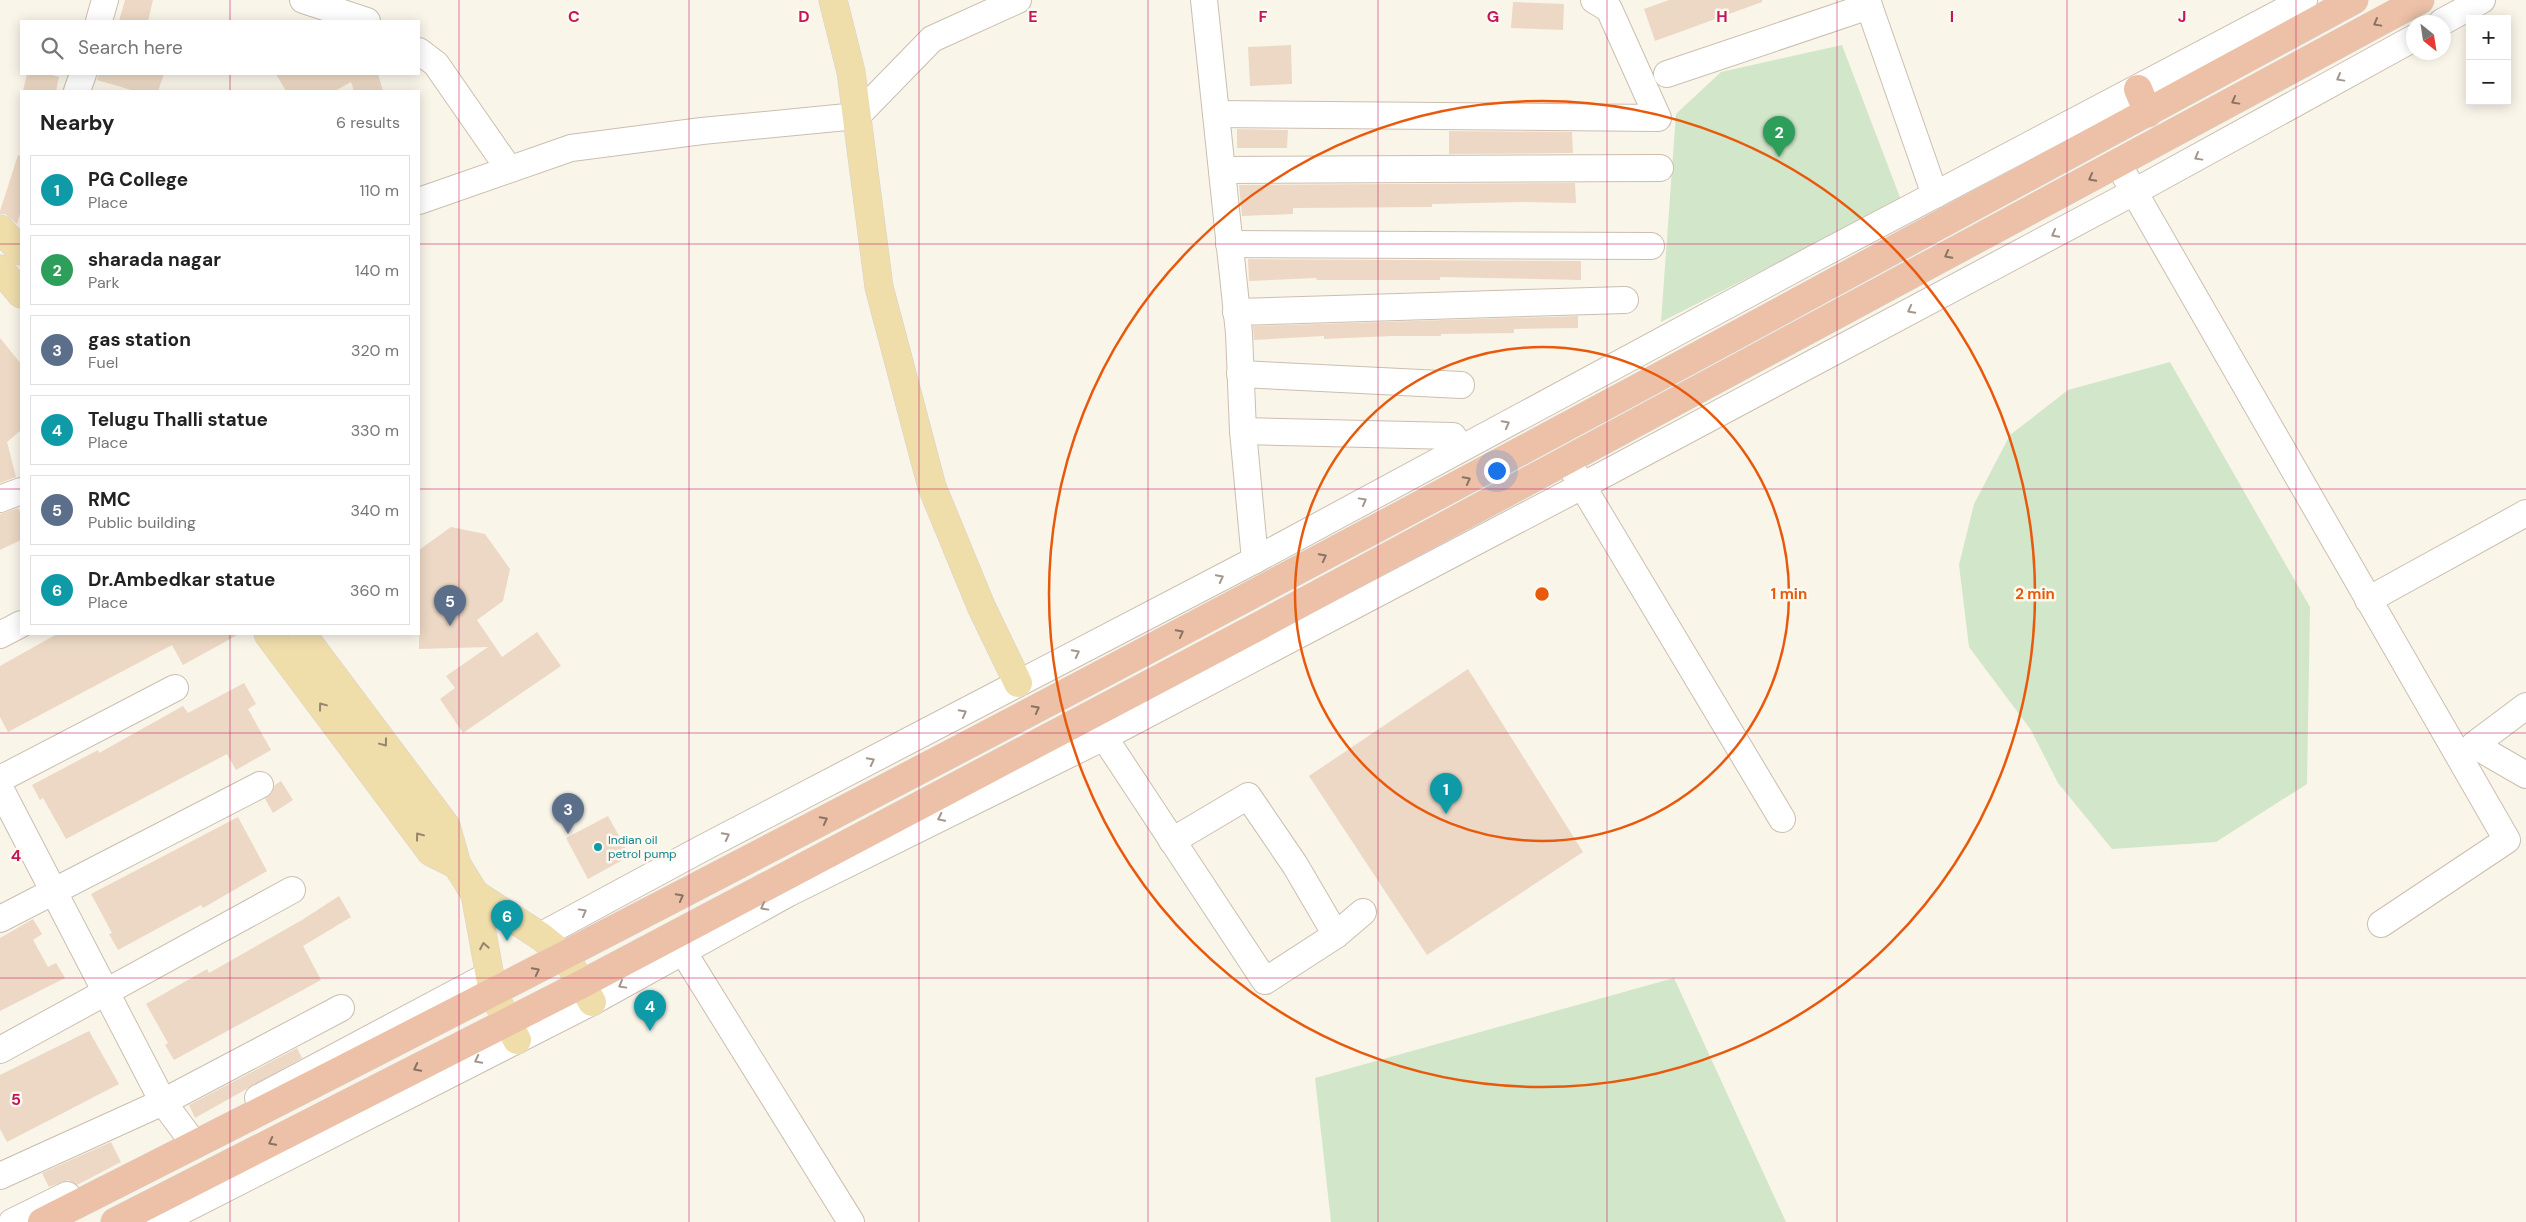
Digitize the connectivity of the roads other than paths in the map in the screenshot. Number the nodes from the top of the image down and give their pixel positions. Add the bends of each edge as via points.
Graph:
1 (105, 0) edge
2 (303, 0) edge
3 (833, 0) edge
4 (1018, 0) edge
5 (1204, 0) edge
6 (1594, 0) edge
7 (2304, 0) edge
8 (2354, 0) edge
9 (2420, 0) edge
10 (2482, 0) edge
11 (1868, 3) edge
12 (2451, 17) edge
13 (99, 20) edge
14 (364, 20) edge
15 (2406, 42) edge
16 (420, 52) edge
17 (1668, 74) dead end
18 (83, 75) edge
19 (77, 90) edge
20 (2143, 101) junction
21 (1216, 114) junction
22 (856, 116) junction
23 (2118, 164) junction
24 (1660, 168) dead end
25 (509, 169) junction
26 (1222, 170) junction
27 (2134, 192) junction
28 (1935, 195) junction
29 (420, 201) edge
30 (1229, 244) junction
31 (1651, 246) dead end
32 (0, 270) edge
33 (20, 293) edge
34 (1626, 300) dead end
35 (1236, 312) junction
36 (1240, 374) junction
37 (1461, 386) dead end
38 (1243, 431) junction
39 (1461, 448) junction
40 (1567, 461) junction
41 (1582, 486) junction
42 (20, 491) edge
43 (0, 499) edge
44 (2526, 513) edge
45 (1255, 560) junction
46 (2368, 600) junction
47 (20, 625) edge
48 (0, 635) edge
49 (269, 635) edge
50 (303, 635) edge
51 (1018, 683) junction
52 (175, 688) dead end
53 (2526, 706) edge
54 (1104, 737) junction
55 (2526, 776) edge
56 (0, 779) edge
57 (260, 785) dead end
58 (0, 788) edge
59 (976, 789) junction
60 (1782, 819) dead end
61 (1172, 841) junction
62 (457, 865) junction
63 (292, 890) dead end
64 (54, 892) junction
65 (475, 894) junction
66 (1363, 912) dead end
67 (0, 919) edge
68 (2381, 924) dead end
69 (1336, 935) junction
70 (540, 936) junction
71 (678, 943) junction
72 (565, 956) junction
73 (491, 984) junction
74 (587, 993) junction
75 (106, 994) junction
76 (341, 1008) dead end
77 (512, 1031) junction
78 (0, 1050) edge
79 (163, 1102) junction
80 (191, 1140) junction
81 (0, 1176) edge
82 (12, 1222) edge
83 (42, 1222) edge
84 (115, 1222) edge
85 (160, 1222) edge
86 (851, 1222) edge

1 - 13 street
2 - 14 street
3 - 22 main road via 851,72
4 - 22 street via 932,39
5 - 21 street
6 - 21 street via 1610,9 1658,118
7 - 20 street
8 - 20 highway
9 -> 23 highway
10 - 12 street
11 - 17 street
11 - 28 street
15 -> 27 street
16 - 25 street via 436,64
18 - 19 street
20 - 28 street
72 -> 20 highway via 1519,452
21 - 26 street
22 - 25 street via 570,148
22 - 51 main road via 879,287 932,487 981,606
23 - 27 street
23 -> 40 highway
24 - 26 street
25 - 29 street
26 - 30 street
27 -> 41 street
27 - 46 street
39 -> 28 street
30 - 31 street
30 - 35 street
32 - 33 main road
34 - 35 street
35 - 36 street
36 - 37 street
36 - 38 street
38 - 39 street via 1453,436
38 - 45 street
45 -> 39 street
40 - 41 street
40 - 59 highway via 1004,760
41 - 54 street
41 - 60 street
42 - 43 street
44 - 46 street
51 -> 45 street
46 - 68 street via 2507,840
47 - 48 street
62 -> 49 main road via 432,852
50 -> 62 main road via 446,826
70 -> 51 street
52 - 56 street
53 - 55 street via 2474,745
54 - 59 street via 1027,775
54 - 61 street
57 - 64 street
58 - 64 street
59 -> 71 highway
61 - 69 street via 1265,981
61 - 69 street via 1248,796 1295,865
62 - 65 main road
63 - 75 street
64 - 67 street
64 - 75 street
65 - 70 main road
73 -> 65 main road
66 - 69 street
70 - 72 main road
71 -> 74 highway
71 - 86 street
73 -> 72 highway
72 - 74 main road
73 - 77 main road
73 - 80 highway
74 - 77 highway
75 - 78 street
75 - 79 street
76 - 79 street
77 -> 84 highway
77 -> 85 street
79 - 80 street
79 - 81 street
80 - 82 street
80 - 83 highway

